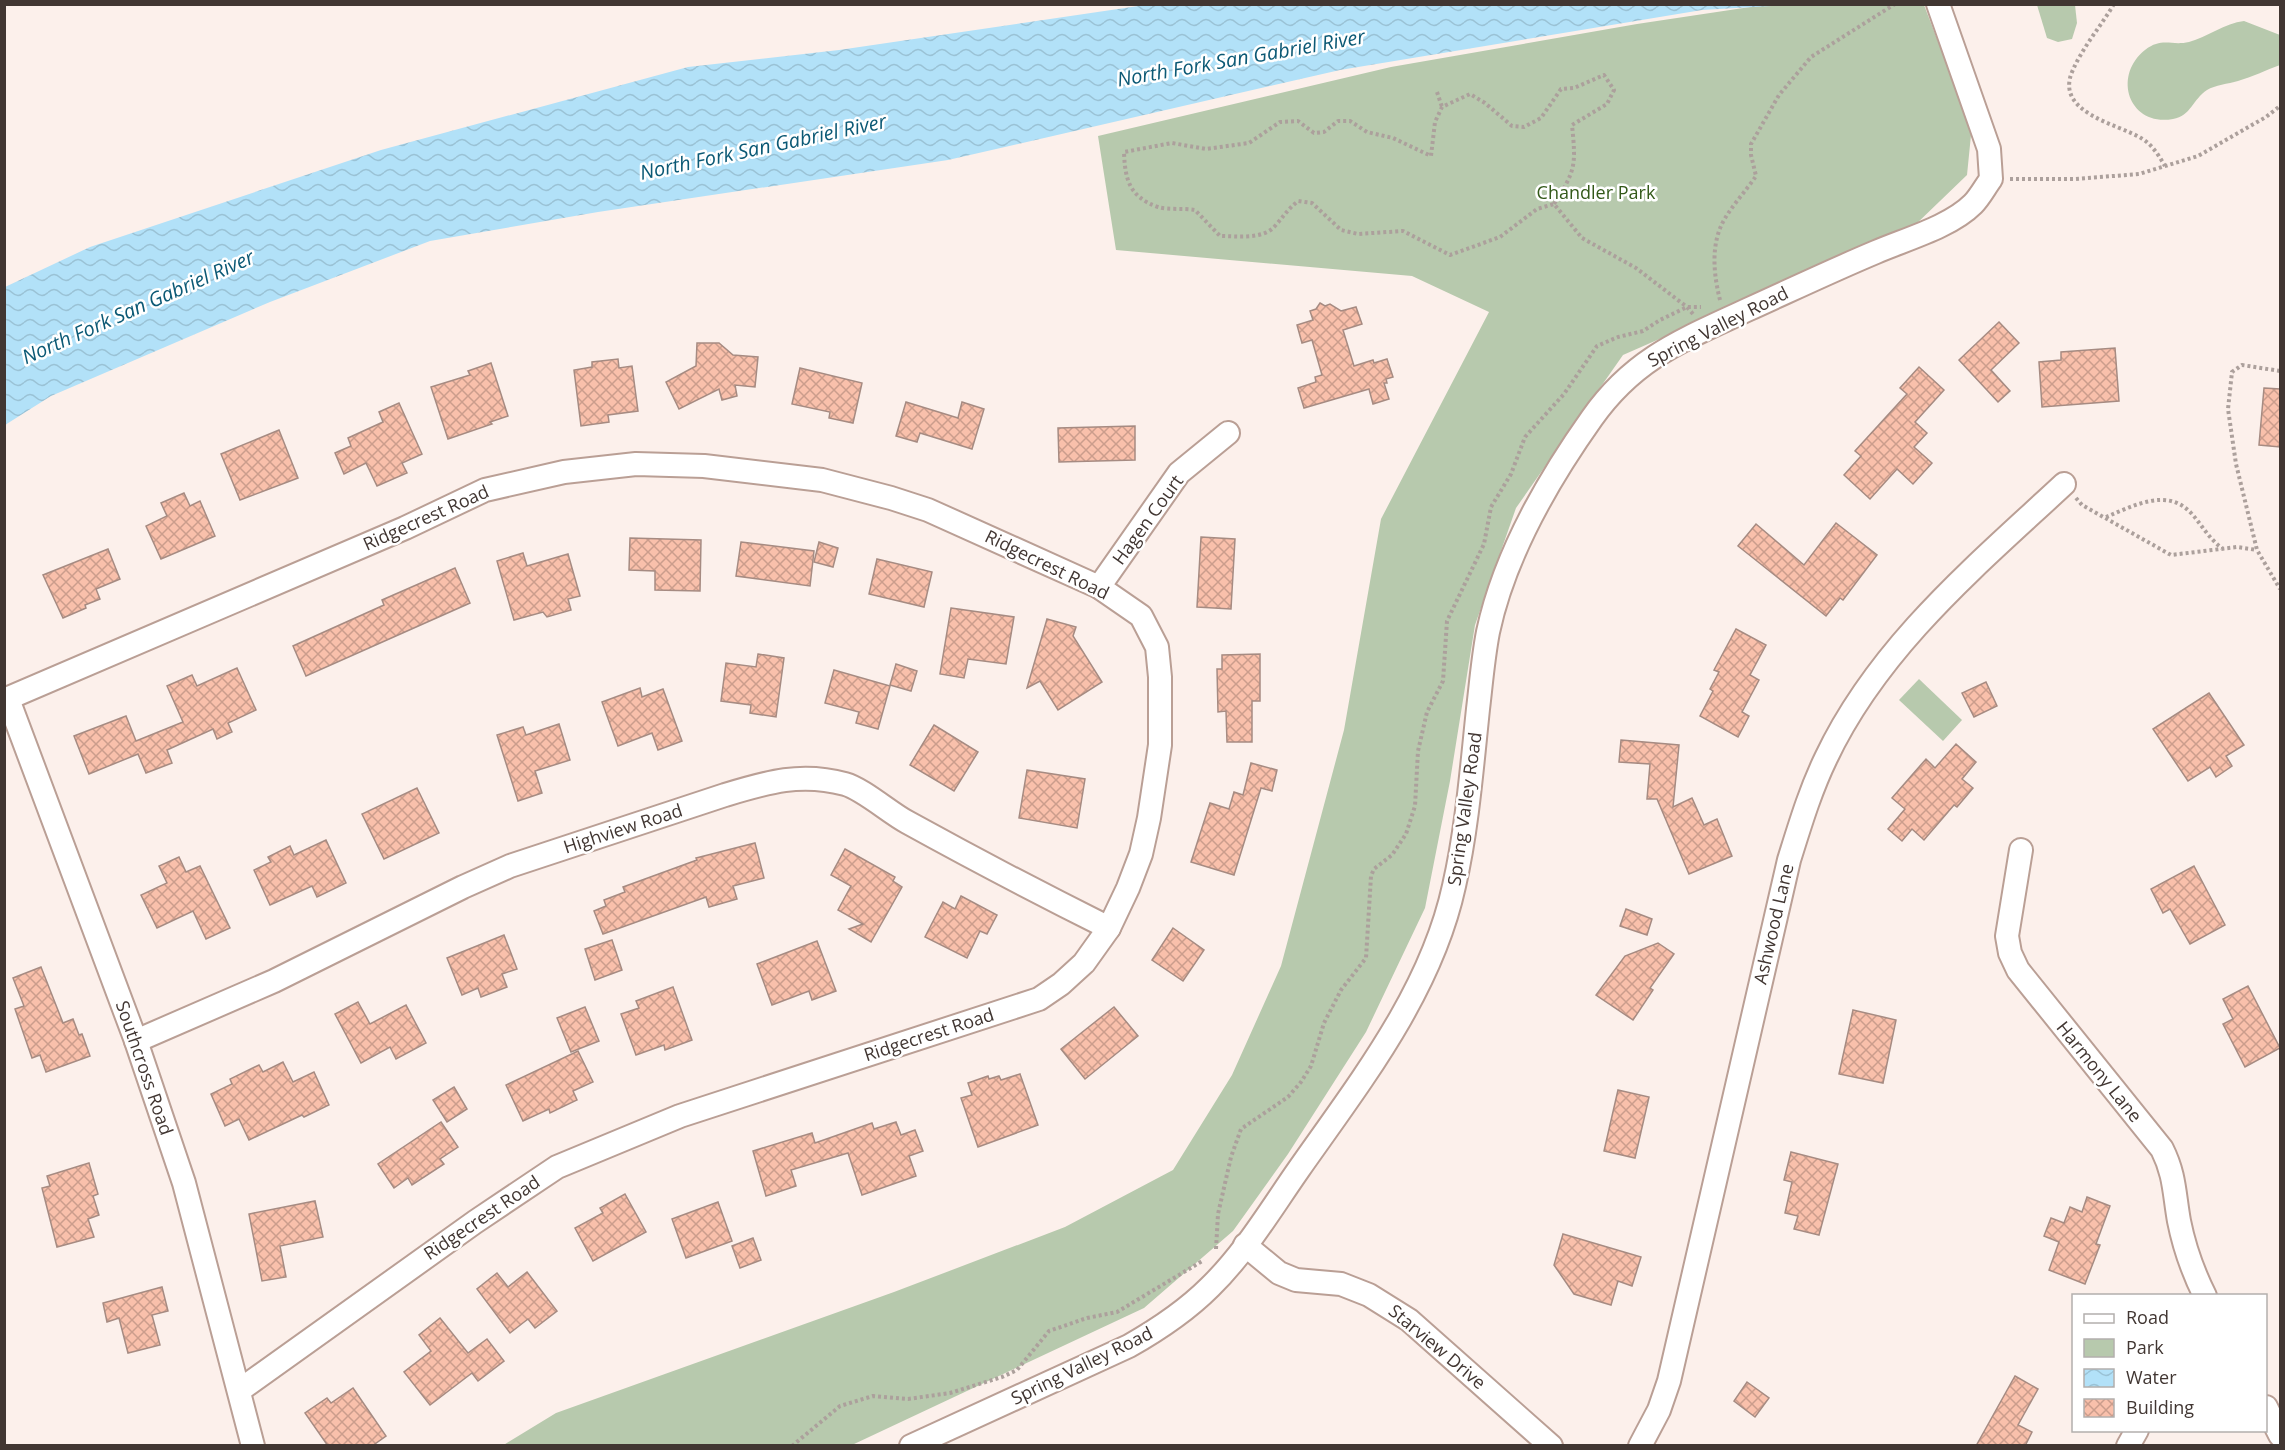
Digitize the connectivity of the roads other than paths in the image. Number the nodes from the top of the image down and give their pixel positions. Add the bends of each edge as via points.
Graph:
1 (1942, 15) edge
2 (1228, 433) dead end
3 (2064, 484) road end
4 (1099, 587) junction
5 (6, 700) edge
6 (2021, 849) dead end
7 (1109, 928) junction
8 (136, 1041) junction
9 (1245, 1245) junction
10 (2204, 1294) edge
11 (240, 1390) junction
12 (2267, 1411) edge
13 (2137, 1432) edge
14 (2280, 1435) edge
15 (253, 1446) edge
16 (911, 1446) edge
17 (1551, 1446) edge
18 (1640, 1446) edge
19 (2128, 1446) edge

1 - 9 street, Spring Valley Road via 1989,149 1991,179 1972,205 1948,222 1714,325 1642,363 1593,417 1521,539 1487,636 1455,882 1435,951 1396,1024 1345,1104
2 - 4 street, Hagen Court via 1179,473
3 - 18 street, Ashwood Lane via 1940,600 1905,639 1872,681 1826,757 1789,860 1669,1381
4 - 5 street, Ridgecrest Road via 928,510 822,480 704,466 636,464 595,468 485,490
4 - 7 street, Ridgecrest Road via 1141,616 1157,647 1160,677 1160,745 1149,818 1138,862
5 - 8 street, Southcross Road
6 - 10 street, Harmony Lane via 2007,936 2010,953 2018,970 2162,1149 2174,1179 2188,1257
7 - 8 street, Highview Road via 901,819 848,784 795,777 761,784 510,866 274,981
7 - 11 street, Ridgecrest Road via 1084,963 1039,999 680,1116 557,1167
8 - 11 street, Southcross Road via 184,1183
9 - 16 street, Spring Valley Road via 1212,1286 1159,1329
9 - 17 street, Starview Drive via 1279,1273 1296,1280 1341,1284 1388,1306 1409,1320
11 - 15 street, Southcross Road
12 - 14 street
13 - 19 street

